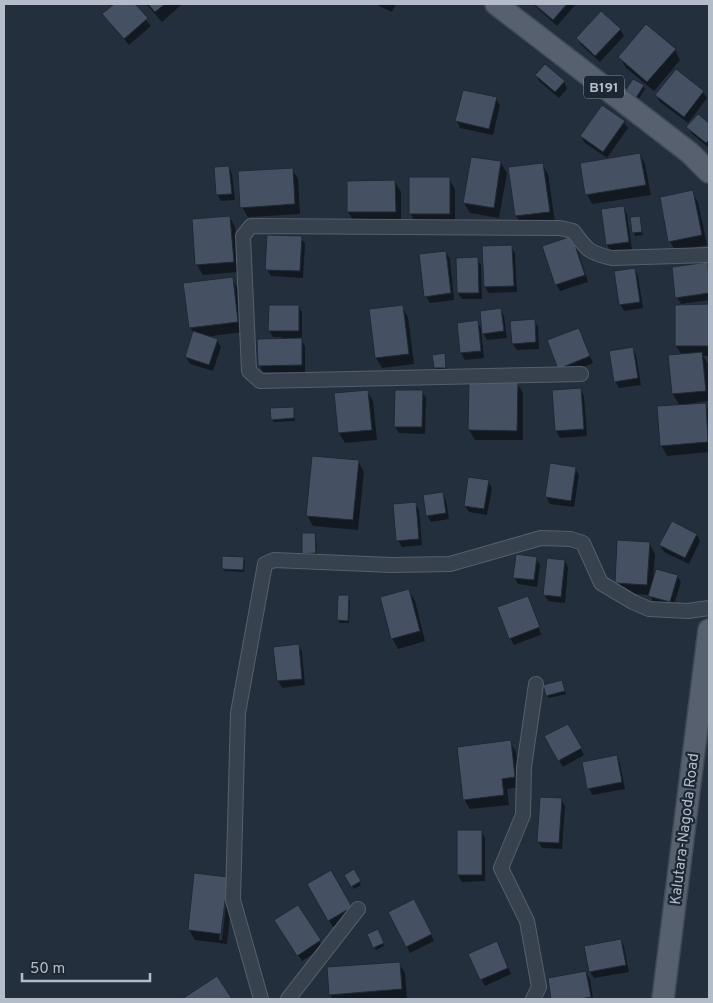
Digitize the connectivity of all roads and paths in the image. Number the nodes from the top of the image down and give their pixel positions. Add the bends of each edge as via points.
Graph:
1 (496, 4) edge
2 (709, 172) edge
3 (709, 254) edge
4 (581, 374) dead end
5 (709, 608) edge
6 (709, 630) edge
7 (536, 684) dead end
8 (358, 909) dead end
9 (261, 999) edge
10 (288, 999) edge
11 (533, 999) edge
12 (663, 999) edge

1 - 2 main road, B191 via 682,147
3 - 4 street via 612,258 587,250 573,231 560,228 251,226 243,236 248,371 260,381
5 - 9 street via 688,611 649,609 633,602 601,583 583,544 571,539 541,538 450,564 274,560 265,564 238,713 233,900
6 - 12 main road, Kalutara-Nagoda Road
7 - 11 street via 524,767 523,815 501,868 527,921 539,987
8 - 10 street

